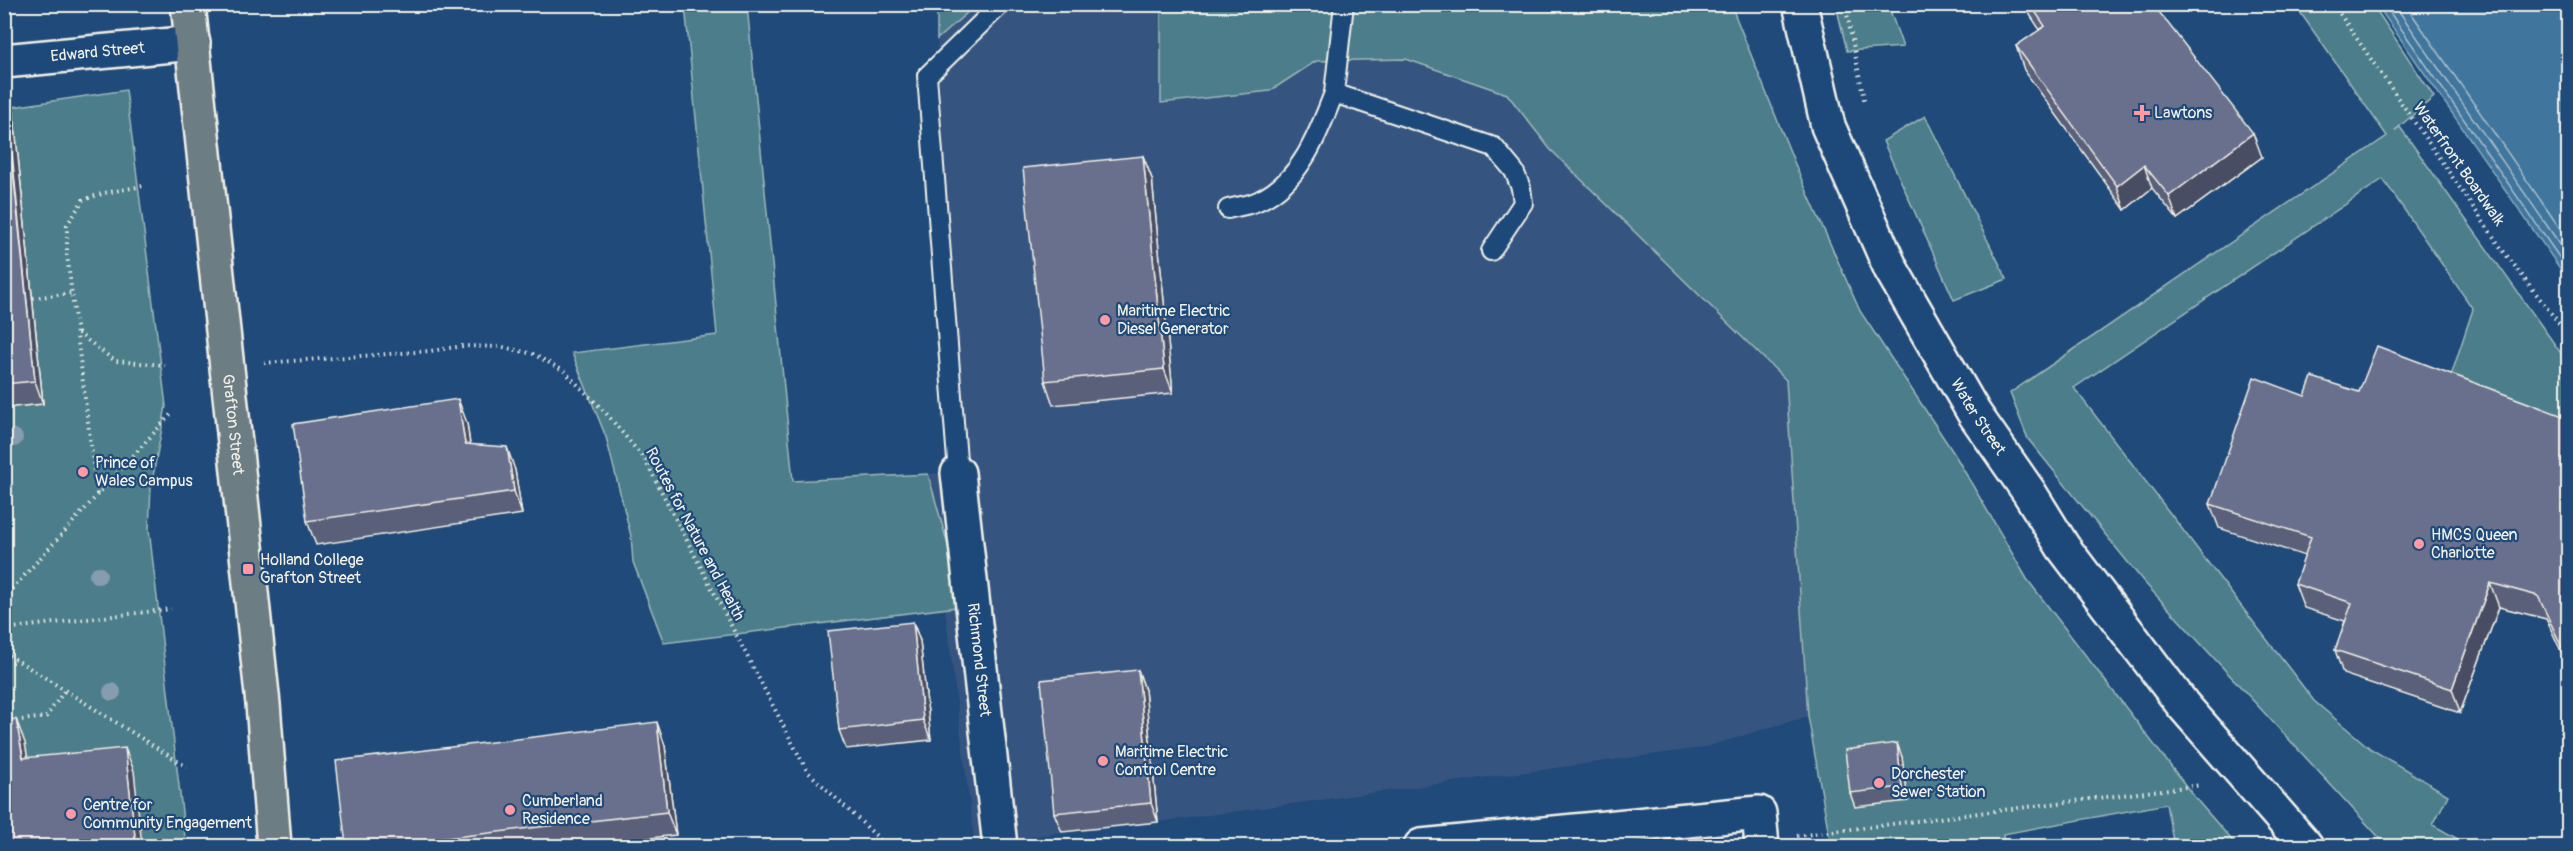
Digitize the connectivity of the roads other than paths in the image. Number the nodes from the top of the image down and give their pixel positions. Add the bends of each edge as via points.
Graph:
1 (188, 4) edge
2 (1001, 4) edge
3 (1344, 4) edge
4 (1800, 4) edge
5 (193, 43) junction
6 (4, 61) edge
7 (1334, 93) junction
8 (1228, 209) dead end
9 (1491, 250) dead end
10 (958, 473) joint
11 (2246, 779) junction
12 (1760, 833) edge
13 (274, 846) edge
14 (1000, 846) edge
15 (1421, 846) edge
16 (2292, 846) edge
17 (2306, 846) edge

1 - 5 main road, Grafton Street
2 - 10 lane via 927,76
3 - 7 lane
4 - 11 street, Water Street via 1828,126 1891,269 1969,404 2063,547 2183,705
5 - 6 street, Edward Street
5 - 13 main road, Grafton Street via 263,704
7 - 8 lane via 1306,156 1285,183 1261,200
7 - 9 lane via 1494,147 1514,171 1523,203
10 - 14 street, Richmond Street
11 - 16 street, Water Street
11 - 17 street, Water Street
12 - 15 street

